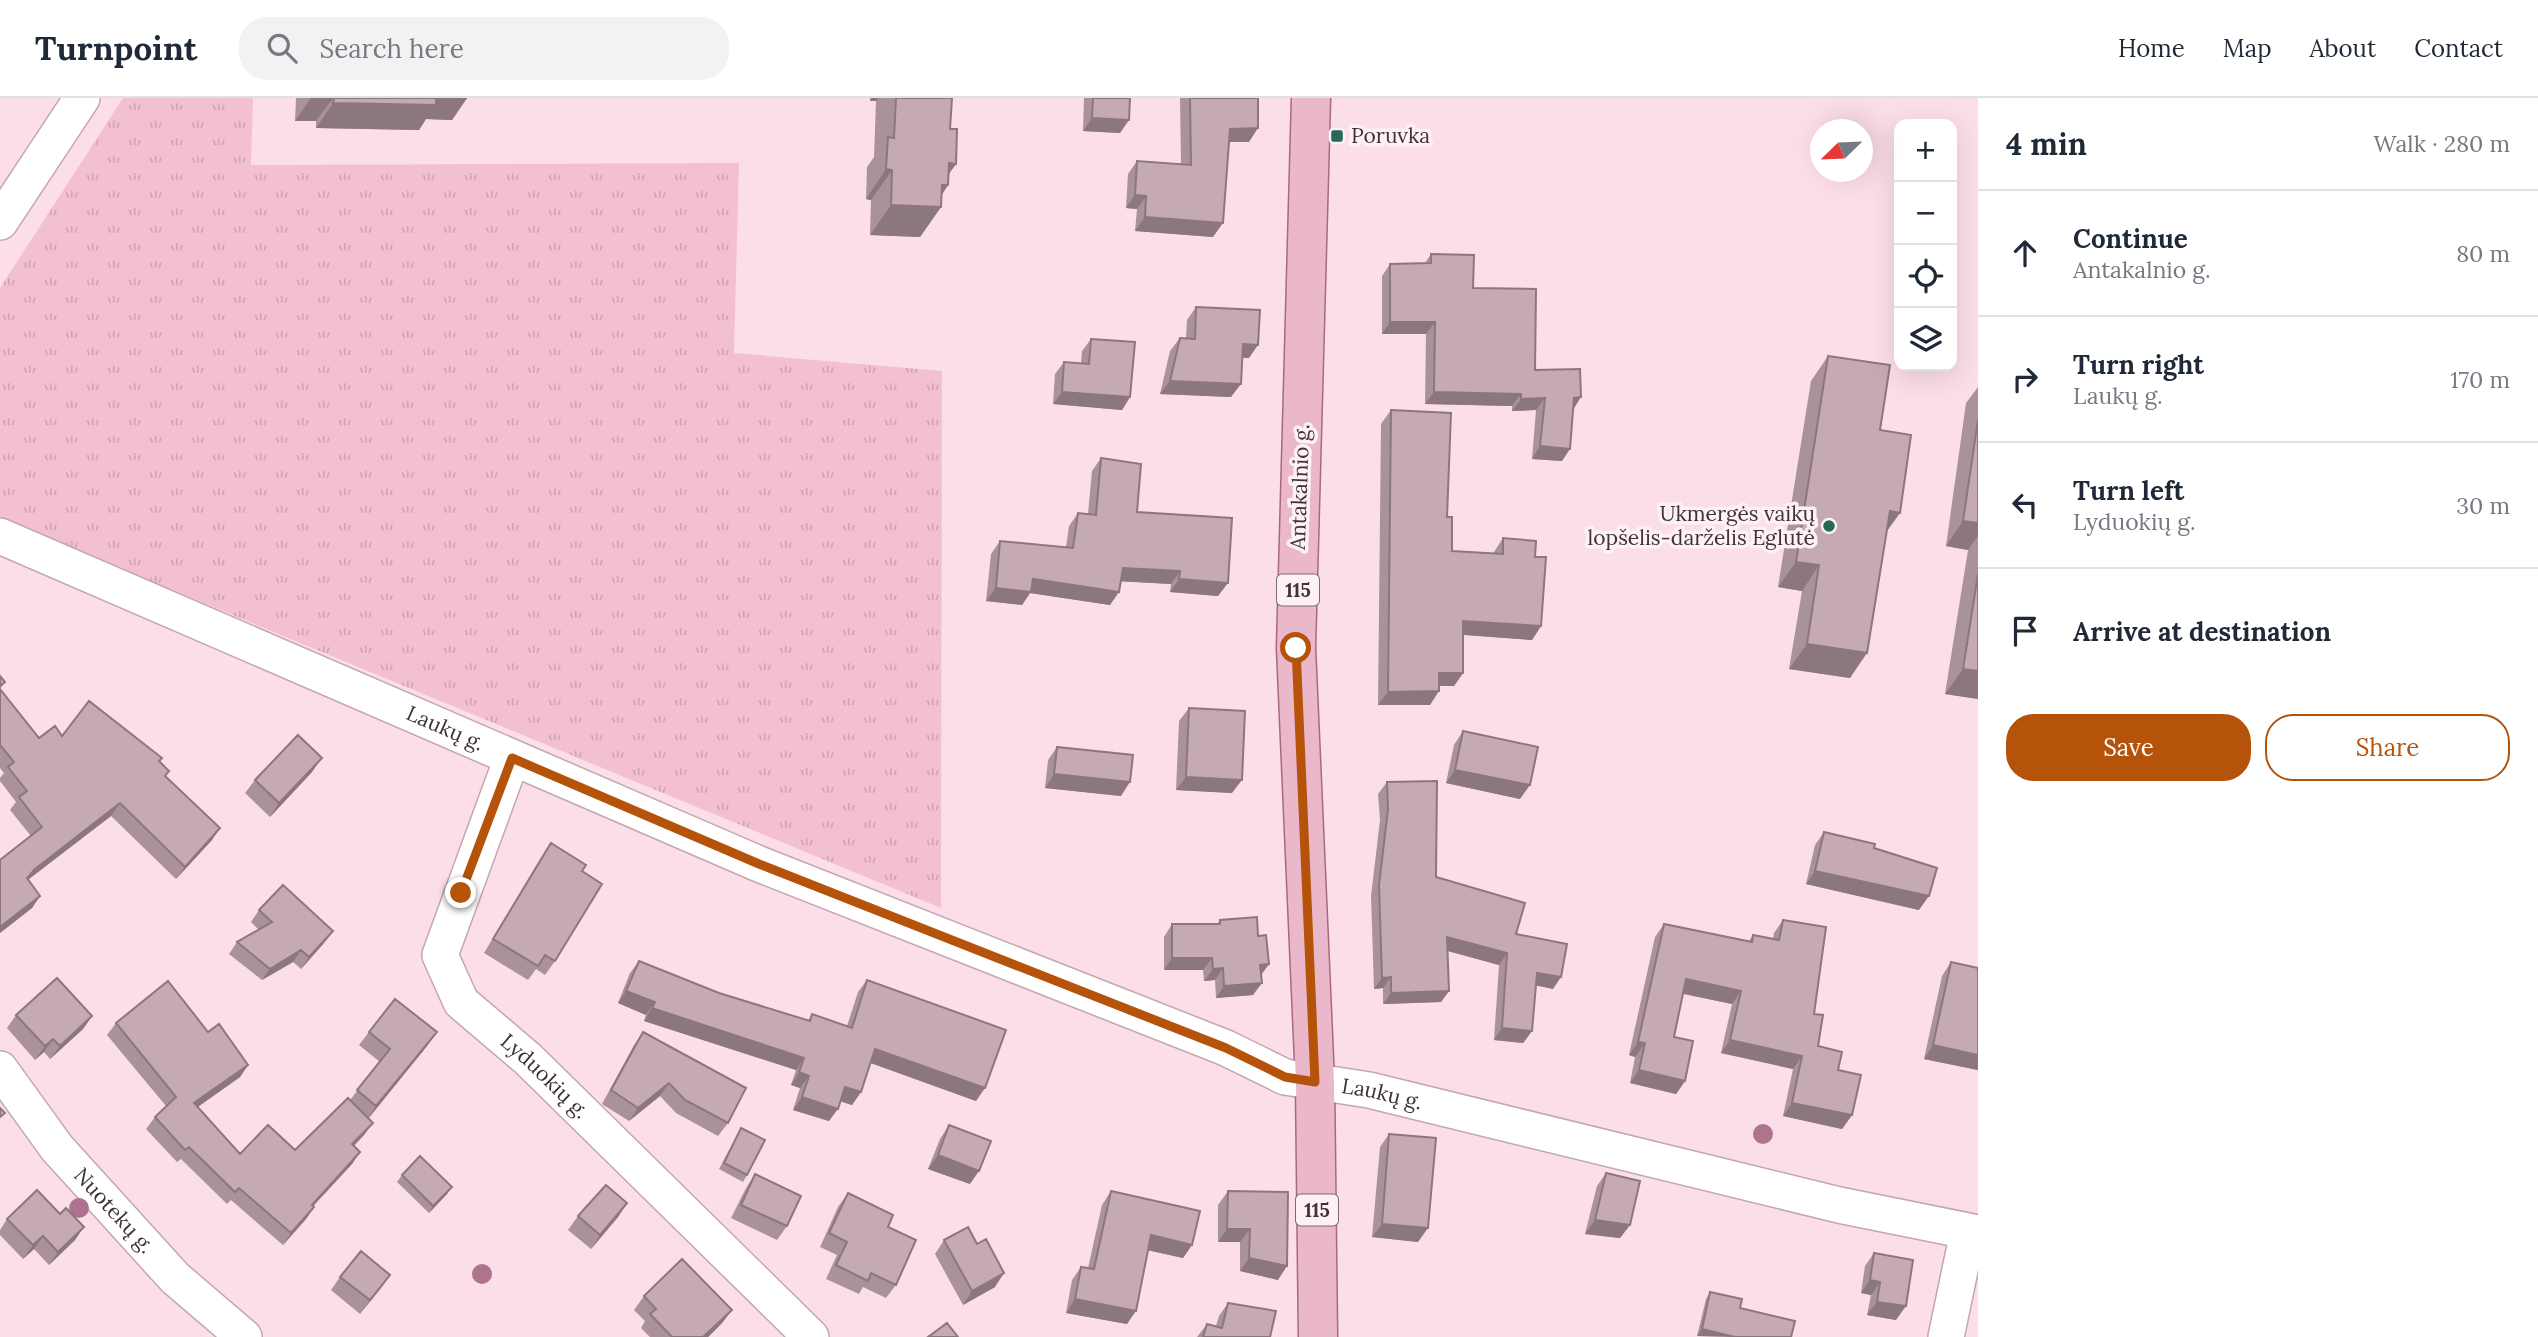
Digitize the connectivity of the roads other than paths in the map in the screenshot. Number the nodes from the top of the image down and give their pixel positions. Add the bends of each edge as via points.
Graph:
1 (82, 98) edge
2 (1311, 98) edge
3 (0, 222) edge
4 (0, 536) edge
5 (512, 758) junction
6 (0, 1069) edge
7 (1315, 1082) junction
8 (1973, 1233) edge
9 (244, 1337) edge
10 (811, 1337) edge
11 (1318, 1337) edge
12 (1946, 1337) edge

1 - 3 street
2 - 7 main road, Antakalnio g. / 115 via 1296,648
4 - 5 street, Laukų g.
5 - 7 street, Laukų g. via 759,864 1226,1048 1285,1077
5 - 10 street, Lyduokių g. via 440,955 461,1002 528,1059
6 - 9 street, Nuotekų g. via 57,1148 175,1278
7 - 8 street, Laukų g. via 1369,1090 1839,1205
7 - 11 main road, Antakalnio g. / 115
8 - 12 street

